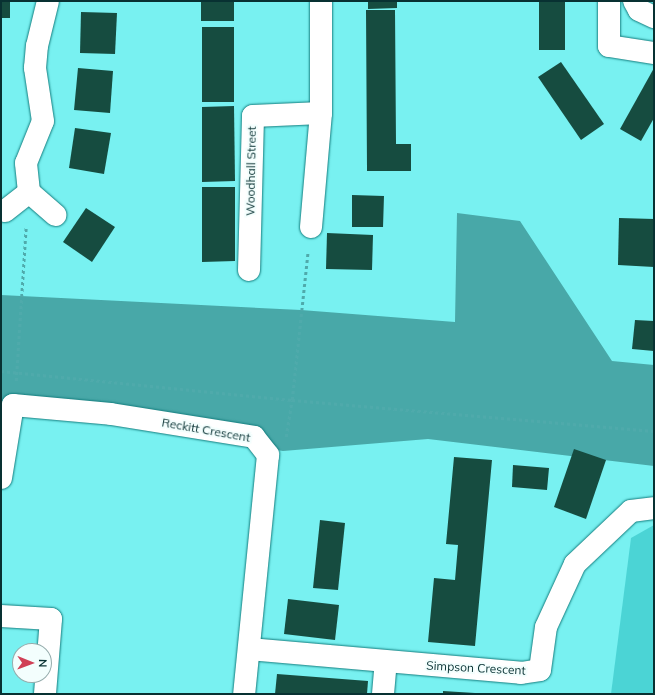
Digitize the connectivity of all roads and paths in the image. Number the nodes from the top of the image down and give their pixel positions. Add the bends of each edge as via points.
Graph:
1 (48, 1) edge
2 (321, 1) edge
3 (609, 1) edge
4 (634, 1) edge
5 (654, 17) edge
6 (654, 53) edge
7 (321, 113) junction
8 (29, 192) junction
9 (5, 211) dead end
10 (55, 215) dead end
11 (310, 227) joint
12 (249, 270) dead end
13 (1, 371) edge
14 (17, 373) junction
15 (292, 400) junction
16 (14, 405) junction
17 (654, 431) edge
18 (268, 455) junction
19 (1, 478) edge
20 (654, 508) edge
21 (1, 616) edge
22 (249, 649) junction
23 (386, 662) junction
24 (45, 694) edge
25 (244, 694) edge
26 (383, 694) edge

1 - 8 street via 37,46 35,68 42,121 26,163
2 - 7 street
3 - 6 street via 609,46
4 - 5 street via 639,10
7 - 11 street
7 - 12 street, Woodhall Street via 253,116
8 - 9 street
8 - 10 street
8 - 14 path
11 - 15 path
13 - 14 path
14 - 15 path
14 - 16 path
15 - 17 path
15 - 18 path via 283,452
16 - 18 street, Reckitt Crescent via 110,414 254,437
16 - 19 street
18 - 22 street
20 - 23 street, Simpson Crescent via 631,511 575,564 546,626 540,670 521,673
21 - 24 street via 51,619
22 - 23 street, Simpson Crescent
22 - 25 street
23 - 26 street

